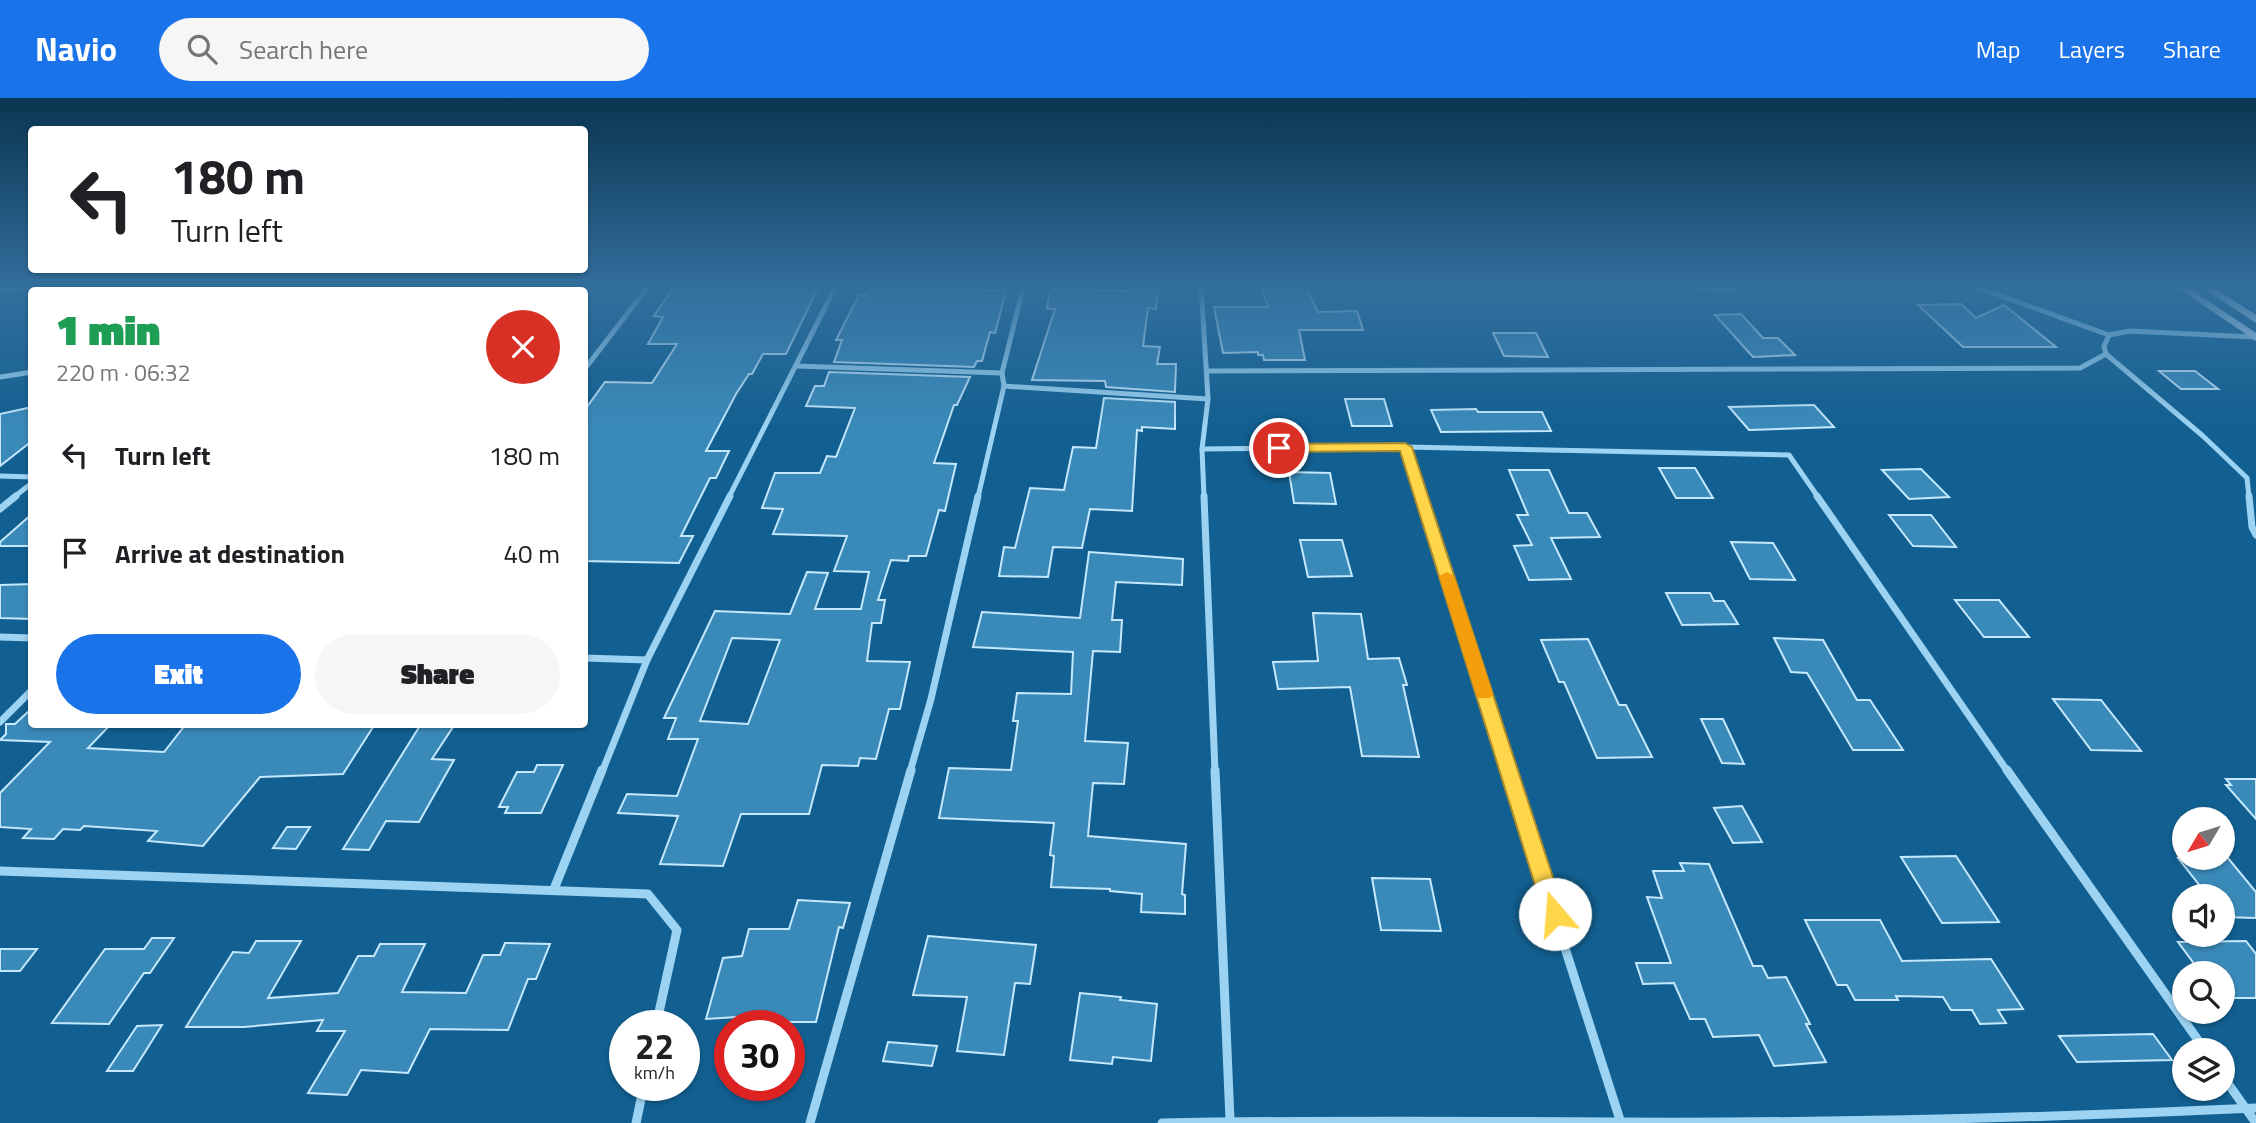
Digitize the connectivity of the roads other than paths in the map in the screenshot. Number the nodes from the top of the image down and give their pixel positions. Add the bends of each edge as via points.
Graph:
1 (613, 332) edge
2 (814, 332) edge
3 (1012, 332) edge
4 (1204, 332) edge
5 (2100, 332) edge
6 (2126, 332) edge
7 (2147, 332) edge
8 (2109, 335) junction
9 (2255, 337) edge
10 (2106, 354) junction
11 (588, 365) edge
12 (797, 366) junction
13 (1207, 371) junction
14 (28, 373) edge
15 (1002, 373) junction
16 (0, 377) edge
17 (1004, 386) junction
18 (1208, 398) junction
19 (1405, 447) junction
20 (1202, 449) junction
21 (0, 476) edge
22 (28, 477) edge
23 (28, 486) edge
24 (0, 509) edge
25 (2256, 535) edge
26 (0, 637) edge
27 (28, 638) edge
28 (588, 658) edge
29 (647, 660) junction
30 (28, 694) edge
31 (0, 722) edge
32 (0, 871) edge
33 (555, 889) junction
34 (660, 1010) edge
35 (2197, 1038) edge
36 (2235, 1090) edge
37 (641, 1101) edge
38 (2251, 1108) edge
39 (1230, 1120) junction
40 (1338, 1121) edge
41 (1621, 1122) edge
42 (636, 1123) edge
43 (810, 1123) edge
44 (1162, 1123) edge
45 (2256, 1123) edge

1 - 11 street
2 - 12 street
3 - 15 street
4 - 13 street
5 - 8 street
6 - 8 street
7 - 9 street
8 - 10 street
10 - 13 street via 2080,368
10 - 25 street via 2247,478
12 - 15 street
12 - 29 street
13 - 18 street
14 - 16 street
15 - 17 street
17 - 18 street
17 - 43 street via 931,699
18 - 20 street
19 - 20 street
19 - 35 street via 1789,455
19 - 41 street
20 - 39 street
21 - 22 street
23 - 24 street
26 - 27 street
28 - 29 street
29 - 33 street
30 - 31 street
32 - 33 street
33 - 34 street via 648,894 677,930
36 - 38 street
37 - 42 street
38 - 41 street via 2092,1116
38 - 45 street
39 - 40 street
39 - 44 street
40 - 41 street

